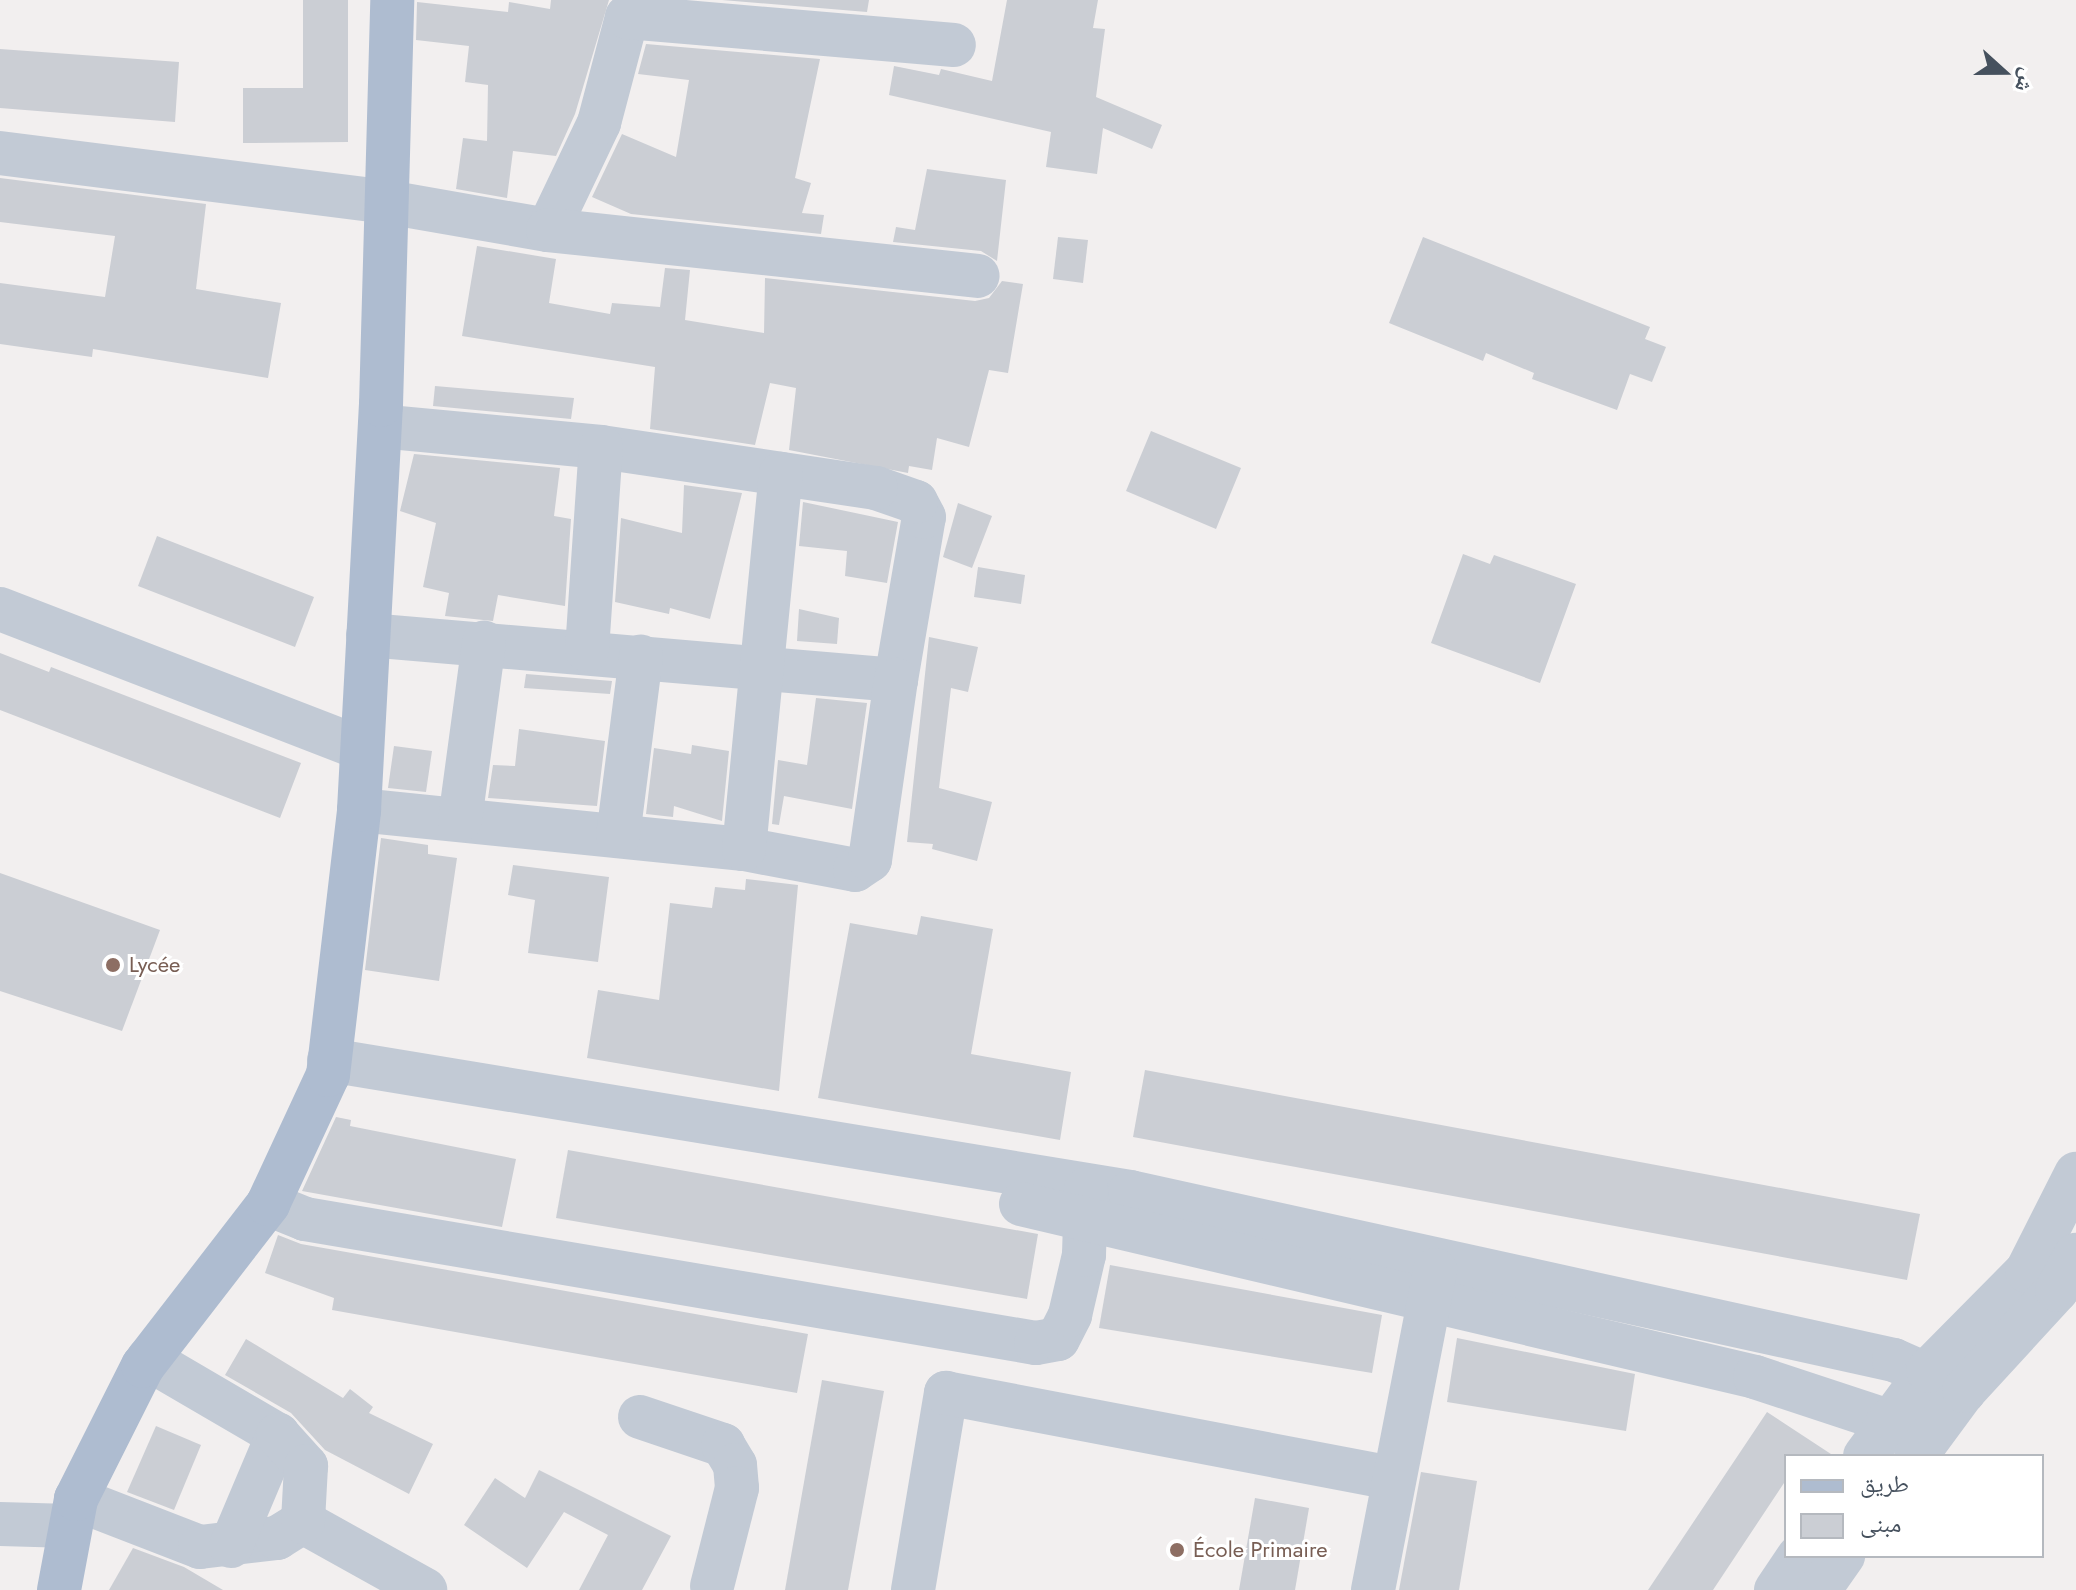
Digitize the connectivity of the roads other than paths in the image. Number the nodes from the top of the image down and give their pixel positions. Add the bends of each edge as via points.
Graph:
1 (392, 0) edge
2 (628, 8) edge
3 (954, 45) dead end
4 (0, 153) edge
5 (387, 202) junction
6 (548, 230) junction
7 (978, 276) dead end
8 (380, 426) junction
9 (601, 447) junction
10 (781, 474) junction
11 (0, 609) edge
12 (368, 635) junction
13 (484, 643) junction
14 (587, 650) junction
15 (641, 656) junction
16 (764, 668) junction
17 (896, 680) junction
18 (362, 749) junction
19 (359, 810) junction
20 (460, 820) junction
21 (618, 836) junction
22 (744, 849) junction
23 (328, 1067) junction
24 (2076, 1174) edge
25 (1085, 1201) junction
26 (268, 1204) junction
27 (2076, 1255) edge
28 (1434, 1278) junction
29 (148, 1359) junction
30 (1946, 1381) junction
31 (640, 1417) dead end
32 (278, 1435) junction
33 (1876, 1439) edge
34 (1921, 1449) edge
35 (1391, 1478) junction
36 (73, 1512) junction
37 (303, 1522) junction
38 (0, 1524) edge
39 (231, 1546) junction
40 (1798, 1558) edge
41 (1842, 1558) edge
42 (709, 1589) edge
43 (59, 1590) edge
44 (425, 1590) edge
45 (913, 1590) edge
46 (1373, 1590) edge
47 (1776, 1590) edge
48 (1819, 1590) edge

1 - 5 main road
2 - 3 street
2 - 6 street via 599,123
4 - 5 street
5 - 6 street
5 - 8 main road
6 - 7 street
8 - 9 street
8 - 12 main road
9 - 10 street
9 - 14 street
10 - 16 street
10 - 17 street via 876,488 916,502 924,517
11 - 18 street
12 - 13 street
12 - 18 main road
13 - 14 street
13 - 20 street
14 - 15 street
15 - 16 street
15 - 21 street
16 - 17 street
16 - 22 street
17 - 22 street via 866,867 855,870
18 - 19 main road
19 - 20 street
19 - 23 main road
20 - 21 street
21 - 22 street
23 - 25 street
23 - 26 main road
24 - 30 street via 2027,1271
25 - 26 street via 1084,1255 1070,1315 1058,1339 1036,1343 305,1219
25 - 28 street
25 - 28 street via 1130,1192
26 - 29 main road
27 - 30 street via 2057,1290
28 - 30 street
28 - 33 street via 1755,1377
28 - 35 street
29 - 32 street
29 - 36 main road
30 - 33 street
30 - 34 street
31 - 42 street via 723,1445 735,1465 737,1488
32 - 37 street via 306,1466
32 - 39 street
33 - 34 street
35 - 45 street via 946,1393
35 - 46 street
36 - 38 street
36 - 39 street via 200,1547
36 - 43 main road
37 - 39 street via 277,1538
37 - 44 street
40 - 47 street
41 - 48 street

